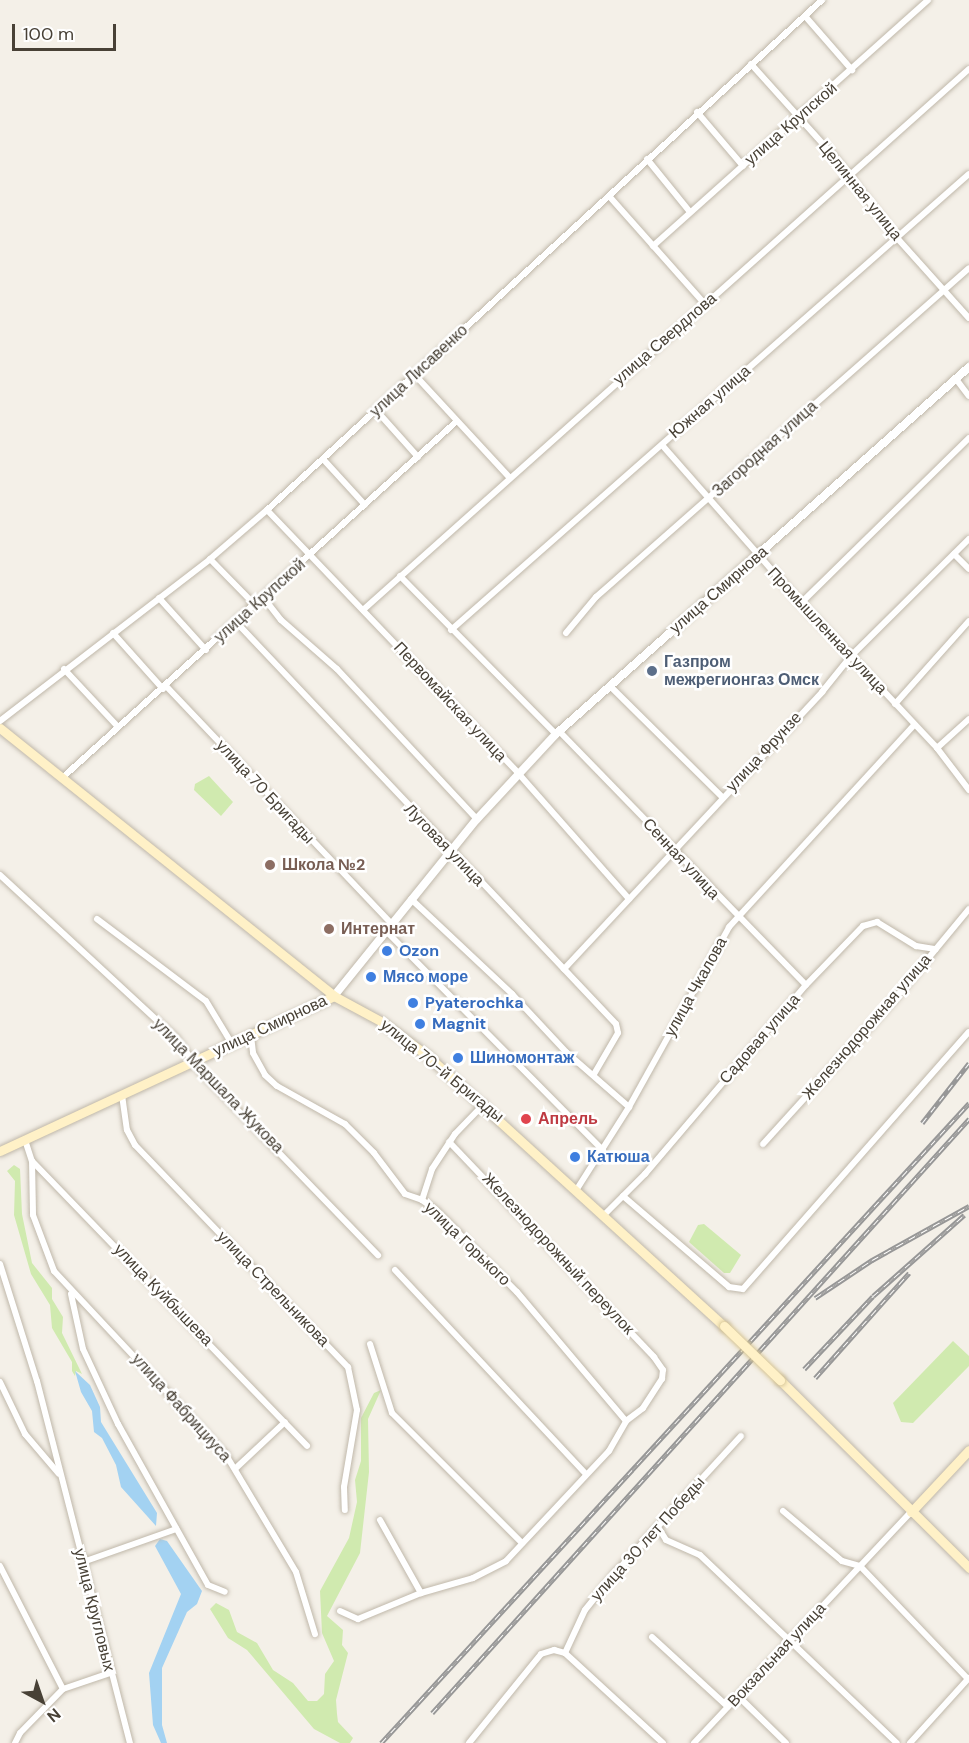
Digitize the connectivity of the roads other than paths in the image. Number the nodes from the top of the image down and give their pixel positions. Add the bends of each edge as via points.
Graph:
1 (822, 0) edge
2 (928, 0) edge
3 (805, 16) junction
4 (751, 64) junction
5 (969, 69) edge
6 (852, 70) junction
7 (697, 112) junction
8 (798, 118) junction
9 (647, 159) junction
10 (744, 166) junction
11 (969, 174) edge
12 (848, 177) junction
13 (609, 196) junction
14 (690, 212) junction
15 (898, 239) junction
16 (653, 246) junction
17 (969, 268) edge
18 (944, 290) junction
19 (705, 304) junction
20 (969, 318) edge
21 (969, 367) edge
22 (414, 374) junction
23 (956, 379) junction
24 (969, 396) edge
25 (376, 410) junction
26 (457, 422) junction
27 (969, 438) edge
28 (662, 445) junction
29 (418, 457) junction
30 (323, 459) junction
31 (509, 477) junction
32 (708, 500) junction
33 (365, 505) junction
34 (267, 510) junction
35 (969, 539) edge
36 (954, 554) junction
37 (310, 555) junction
38 (758, 556) junction
39 (210, 559) junction
40 (969, 569) edge
41 (400, 576) junction
42 (263, 597) junction
43 (159, 598) junction
44 (801, 603) junction
45 (255, 605) junction
46 (363, 610) junction
47 (969, 621) edge
48 (236, 622) junction
49 (451, 630) junction
50 (113, 633) junction
51 (566, 633) dead end
52 (206, 650) junction
53 (851, 656) junction
54 (64, 669) junction
55 (610, 686) junction
56 (164, 688) junction
57 (895, 705) junction
58 (969, 719) edge
59 (0, 721) edge
60 (914, 725) junction
61 (118, 727) junction
62 (0, 728) edge
63 (558, 733) junction
64 (938, 748) junction
65 (518, 773) junction
66 (62, 778) junction
67 (969, 789) edge
68 (722, 797) junction
69 (477, 819) junction
70 (673, 849) junction
71 (450, 852) junction
72 (0, 874) edge
73 (629, 898) junction
74 (411, 899) junction
75 (969, 909) edge
76 (97, 918) dead end
77 (738, 918) junction
78 (388, 927) junction
79 (936, 949) junction
80 (564, 969) junction
81 (806, 985) junction
82 (334, 996) junction
83 (969, 1032) edge
84 (251, 1036) junction
85 (232, 1044) junction
86 (194, 1062) junction
87 (594, 1074) junction
88 (122, 1095) junction
89 (484, 1104) junction
90 (629, 1107) junction
91 (25, 1140) junction
92 (449, 1142) junction
93 (763, 1144) dead end
94 (603, 1150) junction
95 (0, 1151) edge
96 (32, 1161) junction
97 (578, 1189) junction
98 (623, 1196) junction
99 (422, 1200) junction
100 (605, 1214) junction
101 (378, 1255) dead end
102 (0, 1264) edge
103 (395, 1270) dead end
104 (71, 1293) junction
105 (370, 1344) dead end
106 (0, 1382) edge
107 (626, 1421) junction
108 (285, 1422) junction
109 (741, 1436) dead end
110 (307, 1446) dead end
111 (969, 1449) edge
112 (236, 1468) junction
113 (585, 1473) junction
114 (61, 1476) junction
115 (345, 1510) dead end
116 (783, 1511) dead end
117 (911, 1512) junction
118 (380, 1520) dead end
119 (658, 1527) junction
120 (176, 1529) junction
121 (522, 1543) junction
122 (83, 1562) junction
123 (0, 1566) edge
124 (860, 1566) junction
125 (969, 1568) edge
126 (8, 1583) junction
127 (0, 1586) edge
128 (225, 1592) dead end
129 (421, 1593) junction
130 (340, 1611) dead end
131 (315, 1634) dead end
132 (652, 1637) dead end
133 (789, 1641) junction
134 (566, 1653) junction
135 (110, 1673) junction
136 (968, 1678) edge
137 (63, 1689) junction
138 (738, 1696) junction
139 (728, 1707) junction
140 (15, 1743) edge
141 (130, 1743) edge
142 (469, 1743) edge
143 (663, 1743) edge
144 (694, 1743) edge
145 (786, 1743) edge
146 (897, 1743) edge
147 (910, 1743) edge

1 - 3 street, улица Лисавенко
2 - 6 street, улица Крупской
3 - 4 street, улица Лисавенко
3 - 6 street
4 - 7 street, улица Лисавенко
4 - 8 street, Целинная улица
5 - 12 street, улица Свердлова
6 - 8 street, улица Крупской
7 - 9 street, улица Лисавенко
7 - 10 street
8 - 10 street, улица Крупской
8 - 12 street, Целинная улица
9 - 13 street, улица Лисавенко
9 - 14 street
10 - 14 street, улица Крупской
11 - 15 street, Южная улица
12 - 15 street, Целинная улица
12 - 19 street, улица Свердлова
13 - 16 street
13 - 22 street, улица Лисавенко
14 - 16 street, улица Крупской
15 - 18 street, Целинная улица
15 - 28 street, Южная улица
16 - 19 street
17 - 18 street, Загородная улица
18 - 20 street, Целинная улица
18 - 32 street, Загородная улица
19 - 31 street, улица Свердлова
21 - 23 street, улица Смирнова
22 - 25 street, улица Лисавенко
22 - 26 street
23 - 24 street
23 - 38 street, улица Смирнова
25 - 29 street
25 - 30 street, улица Лисавенко
26 - 29 street, улица Крупской
26 - 31 street
27 - 44 street
28 - 32 street, Промышленная улица
28 - 49 street, Южная улица
29 - 33 street, улица Крупской
30 - 33 street
30 - 34 street, улица Лисавенко
31 - 41 street, улица Свердлова
32 - 38 street, Промышленная улица
32 - 51 street, Загородная улица via 596,597
33 - 37 street, улица Крупской
34 - 37 street, Первомайская улица
34 - 39 street, улица Лисавенко
35 - 36 street, улица Фрунзе
36 - 40 street
36 - 53 street, улица Фрунзе
37 - 42 street, улица Крупской
37 - 46 street, Первомайская улица
38 - 44 street, Промышленная улица
38 - 55 street, улица Смирнова
39 - 43 street, улица Лисавенко
39 - 45 street
41 - 46 street, улица Свердлова
41 - 49 street, Сенная улица
42 - 45 street, улица Крупской
42 - 69 street via 281,620 337,669
43 - 50 street, улица Лисавенко
43 - 52 street
44 - 53 street, Промышленная улица
45 - 48 street, улица Крупской
46 - 65 street, Первомайская улица
47 - 57 street
48 - 52 street, улица Крупской
48 - 71 street, Луговая улица
49 - 63 street, Сенная улица
50 - 54 street, улица Лисавенко
50 - 56 street, улица 70 Бригады
52 - 56 street, улица Крупской
53 - 57 street, Промышленная улица
53 - 68 street, улица Фрунзе
54 - 59 street, улица Лисавенко
54 - 61 street
55 - 63 street, улица Смирнова
55 - 68 street
56 - 61 street, улица Крупской
56 - 78 street, улица 70 Бригады
57 - 60 street, Промышленная улица
58 - 64 street
60 - 64 street, Промышленная улица
60 - 77 street, улица Чкалова
61 - 66 street, улица Крупской
62 - 66 main road, улица 70-й Бригады
63 - 65 street, улица Смирнова
63 - 70 street, Сенная улица
64 - 67 street, Промышленная улица
65 - 69 street, улица Смирнова
65 - 73 street, Первомайская улица
66 - 82 main road, улица 70-й Бригады
68 - 70 street, улица Фрунзе
69 - 71 street, улица Смирнова
70 - 73 street, улица Фрунзе
70 - 77 street, Сенная улица
71 - 74 street, улица Смирнова
71 - 80 street, Луговая улица
72 - 86 street, улица Маршала Жукова via 176,1038
73 - 80 street, улица Фрунзе
74 - 78 street, улица Смирнова
74 - 87 street
75 - 79 street, Железнодорожная улица
76 - 85 street via 206,1001
77 - 81 street, Сенная улица
77 - 90 street, улица Чкалова via 701,973
78 - 82 street, улица Смирнова
78 - 94 street, улица 70 Бригады
79 - 81 street, Садовая улица via 916,946 883,924 870,922 844,943
79 - 93 street, Железнодорожная улица
80 - 87 street, Луговая улица via 618,1028
81 - 98 street, Садовая улица
82 - 84 main road, улица Смирнова
82 - 89 main road, улица 70-й Бригады via 390,1027
83 - 98 street via 743,1288 729,1287
84 - 85 main road, улица Смирнова
84 - 99 street, улица Горького via 258,1065 277,1086 345,1125 374,1153 405,1194
85 - 86 main road, улица Смирнова
86 - 88 main road, улица Смирнова
86 - 101 street, улица Маршала Жукова
87 - 90 street
88 - 91 main road, улица Смирнова
88 - 115 street, улица Стрельникова via 127,1130 135,1145 348,1367 357,1410 344,1487
89 - 92 street
89 - 97 main road, улица 70-й Бригады
90 - 94 street, улица Чкалова
91 - 95 main road, улица Смирнова
91 - 96 street, улица Куйбышева
92 - 99 street via 425,1182
92 - 107 street, Железнодорожный переулок via 581,1277 663,1370 654,1394
94 - 97 street, улица Чкалова
96 - 104 street, улица Фабрициуса via 30,1193 39,1238 54,1271
96 - 108 street, улица Куйбышева
97 - 100 main road, улица 70-й Бригады
98 - 100 street, Садовая улица
99 - 107 street, улица Горького via 517,1292
100 - 117 main road, улица 70-й Бригады, bridge via 780,1380
102 - 114 street, улица Кругловых via 27,1344
103 - 113 street
104 - 112 street, улица Фабрициуса via 183,1406
104 - 120 street, улица Фабрициуса via 83,1349 118,1424
105 - 121 street via 392,1413
106 - 114 street, улица Кругловых via 25,1434
107 - 113 street via 609,1451
108 - 110 street, улица Куйбышева
108 - 112 street
109 - 119 street, улица 30 лет Победы
111 - 117 main road, Вокзальная улица
112 - 131 street, улица Фабрициуса via 296,1572
113 - 121 street via 571,1495
114 - 122 street, улица Кругловых
116 - 124 street via 842,1561
117 - 124 street, Вокзальная улица
117 - 125 main road, улица 70-й Бригады
118 - 129 street
119 - 133 street via 666,1540 700,1555
119 - 134 street, улица 30 лет Победы via 585,1610
120 - 122 street
120 - 128 street, улица Фабрициуса via 208,1585
121 - 129 street via 515,1554 494,1569
122 - 135 street, улица Кругловых
123 - 126 street
124 - 133 street, Вокзальная улица
124 - 136 street
126 - 127 street
126 - 137 street
129 - 130 street via 358,1619
132 - 139 street
133 - 138 street, Вокзальная улица
133 - 146 street
134 - 142 street via 554,1650 541,1654
134 - 143 street
135 - 137 street
135 - 141 street, улица Кругловых
136 - 147 street
137 - 140 street
138 - 139 street, Вокзальная улица
138 - 145 street
139 - 144 street, Вокзальная улица

